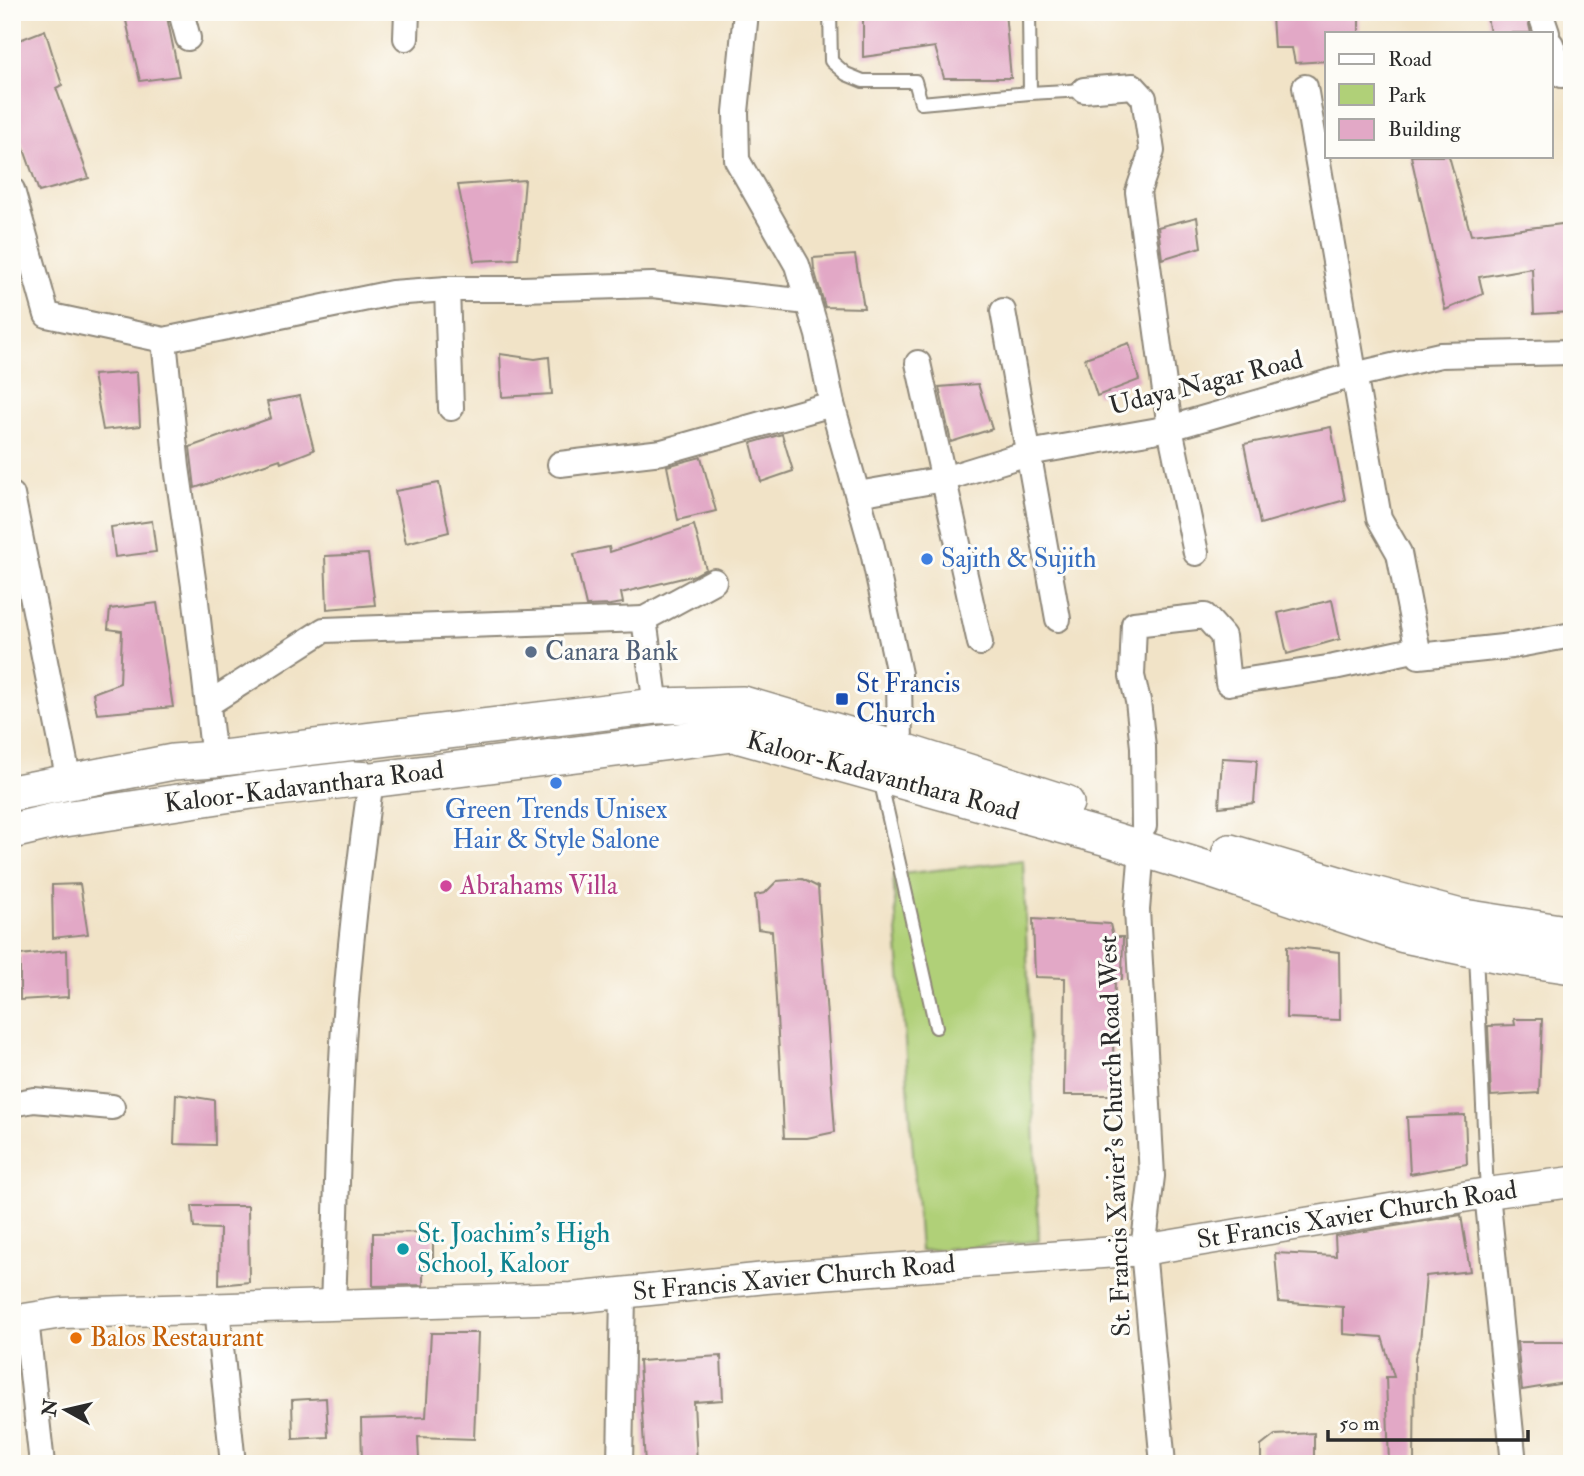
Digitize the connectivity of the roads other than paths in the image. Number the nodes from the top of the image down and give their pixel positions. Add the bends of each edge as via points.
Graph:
1 (181, 12) edge
2 (407, 12) edge
3 (746, 12) edge
4 (830, 12) edge
5 (1029, 12) edge
6 (1540, 12) edge
7 (1547, 32) edge
8 (188, 38) dead end
9 (406, 38) dead end
10 (1552, 47) edge
11 (1562, 75) dead end
12 (1306, 87) dead end
13 (1084, 90) joint
14 (1030, 93) junction
15 (12, 190) edge
16 (447, 289) junction
17 (808, 302) junction
18 (1003, 311) dead end
19 (164, 340) junction
20 (1572, 352) edge
21 (918, 363) dead end
22 (1354, 374) junction
23 (832, 404) junction
24 (451, 408) dead end
25 (1170, 428) junction
26 (1028, 453) junction
27 (560, 464) dead end
28 (944, 479) junction
29 (12, 495) edge
30 (858, 495) junction
31 (1196, 554) dead end
32 (714, 582) dead end
33 (644, 619) junction
34 (1058, 619) dead end
35 (1572, 635) edge
36 (980, 643) dead end
37 (1418, 649) junction
38 (208, 704) junction
39 (656, 706) junction
40 (214, 759) junction
41 (894, 769) junction
42 (371, 780) junction
43 (69, 782) junction
44 (12, 793) edge
45 (12, 831) edge
46 (1143, 837) junction
47 (1572, 934) edge
48 (1476, 950) junction
49 (1572, 966) edge
50 (936, 1027) dead end
51 (12, 1104) edge
52 (112, 1107) dead end
53 (1572, 1182) edge
54 (1487, 1193) junction
55 (1143, 1250) junction
56 (623, 1293) junction
57 (333, 1305) junction
58 (218, 1308) junction
59 (19, 1320) edge
60 (42, 1464) edge
61 (233, 1464) edge
62 (620, 1464) edge
63 (1163, 1464) edge
64 (1514, 1464) edge

1 - 8 street
2 - 9 street
3 - 17 street via 736,112 737,160 797,265
4 - 14 lane via 831,61 863,81 915,81 921,103
5 - 14 lane
6 - 7 street
10 - 11 street
12 - 22 street
13 - 14 lane
13 - 25 street via 1133,86 1144,98 1152,151 1138,192
15 - 19 street via 47,315
16 - 17 street via 652,285
16 - 19 street via 392,293
16 - 24 street
17 - 23 street
18 - 26 street
19 - 38 street
20 - 22 street, Udaya Nagar Road via 1440,355
21 - 28 street
22 - 25 street, Udaya Nagar Road
22 - 37 street via 1379,518 1399,553
23 - 27 street via 662,452
23 - 30 street
25 - 26 street, Udaya Nagar Road
25 - 31 street
26 - 28 street, Udaya Nagar Road
26 - 34 street
28 - 30 street, Udaya Nagar Road
28 - 36 street
29 - 43 street
30 - 41 street via 899,674
32 - 33 street
33 - 38 street via 324,630
33 - 39 street
35 - 37 street via 1419,656
37 - 46 street, St. Francis Xavier's Church Road West via 1228,683 1223,636 1205,616 1134,624 1132,676 1143,747
38 - 40 street
39 - 40 main road, Kaloor-Kadavanthara Road
39 - 41 main road, Kaloor-Kadavanthara Road via 743,704
40 - 43 main road, Kaloor-Kadavanthara Road
41 - 42 main road, Kaloor-Kadavanthara Road via 733,734
41 - 46 main road, Kaloor-Kadavanthara Road
41 - 50 lane
42 - 45 main road, Kaloor-Kadavanthara Road via 252,791
42 - 57 street via 341,1079
43 - 44 main road, Kaloor-Kadavanthara Road
46 - 47 main road, Kaloor-Kadavanthara Road via 1444,913
46 - 48 main road, Kaloor-Kadavanthara Road via 1207,869 1404,935
46 - 55 street, St. Francis Xavier's Church Road West via 1137,910 1152,1176
48 - 49 main road, Kaloor-Kadavanthara Road
48 - 54 lane
51 - 52 street via 34,1100
53 - 54 street, St Francis Xavier Church Road
54 - 55 street, St Francis Xavier Church Road
54 - 64 street
55 - 56 street, St Francis Xavier Church Road
55 - 63 street, St. Francis Xavier's Church Road West
56 - 57 street, St Francis Xavier Church Road
56 - 62 street
57 - 58 street, St Francis Xavier Church Road
58 - 59 street, St Francis Xavier Church Road via 62,1313
58 - 61 street
59 - 60 street

